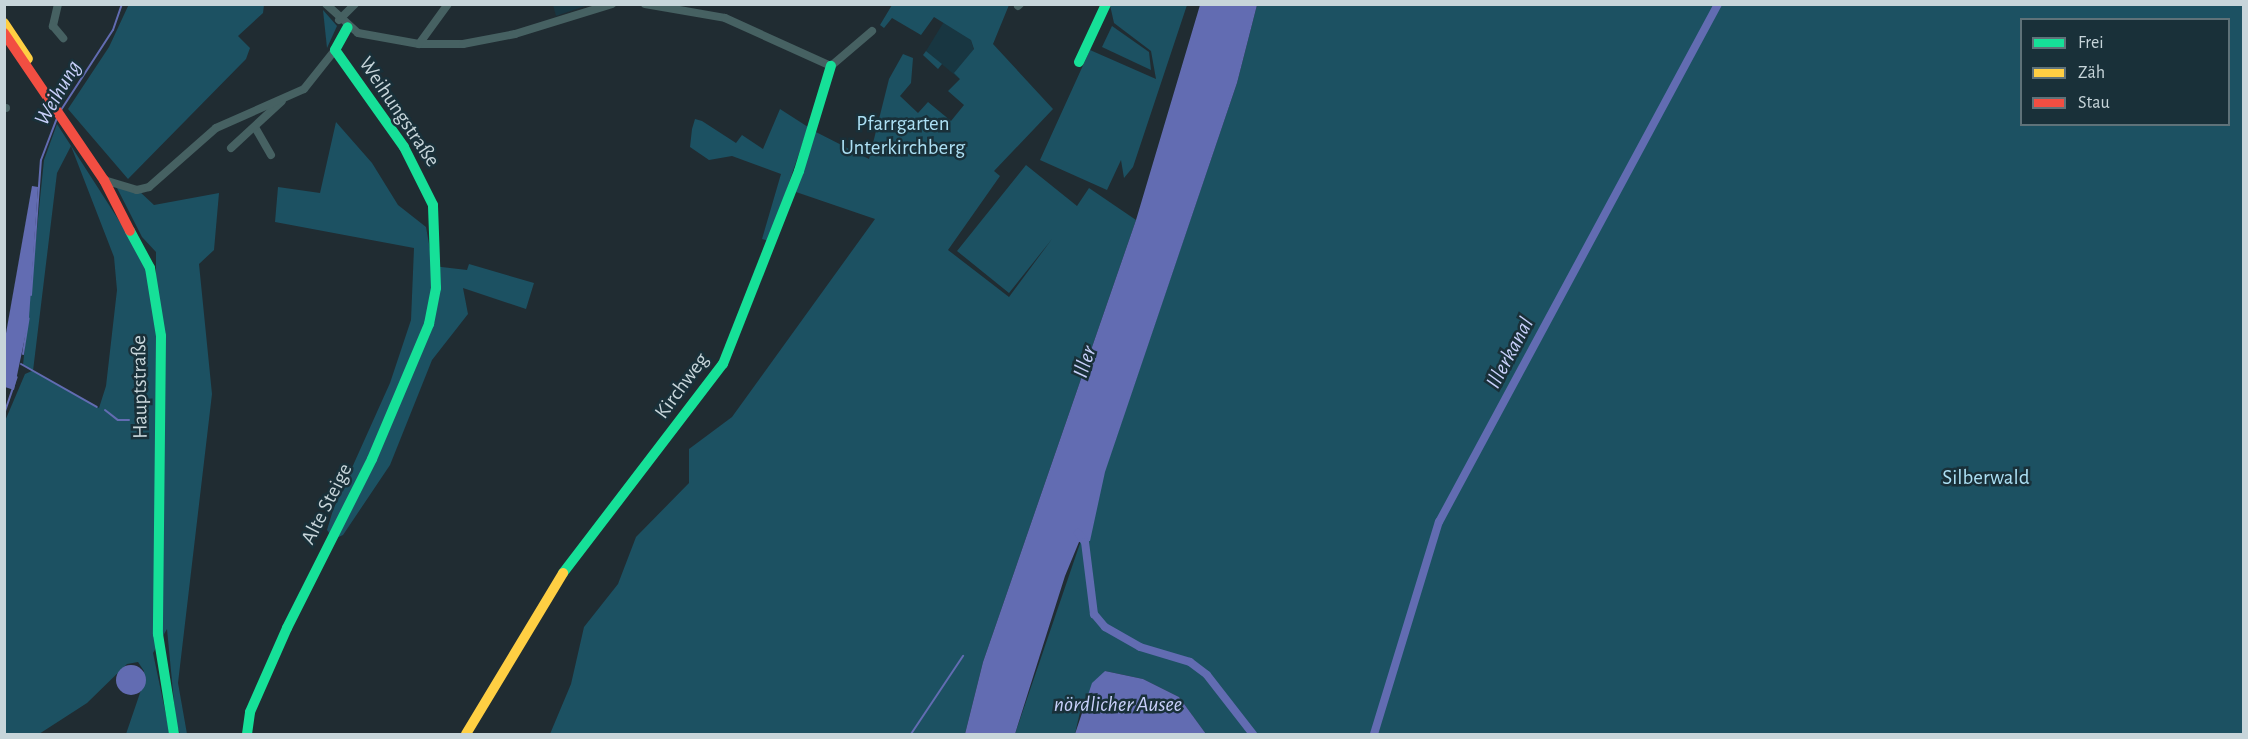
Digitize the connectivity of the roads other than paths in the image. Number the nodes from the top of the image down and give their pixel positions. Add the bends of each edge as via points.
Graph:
1 (326, 4) edge
2 (355, 4) edge
3 (448, 4) edge
4 (612, 4) edge
5 (645, 4) edge
6 (1106, 4) edge
7 (55, 6) edge
8 (4, 23) edge
9 (344, 24) junction
10 (872, 31) dead end
11 (4, 33) edge
12 (63, 38) dead end
13 (419, 44) junction
14 (335, 50) junction
15 (1079, 62) dead end
16 (831, 66) junction
17 (32, 71) junction
18 (282, 101) junction
19 (256, 129) junction
20 (231, 148) dead end
21 (271, 155) dead end
22 (104, 180) junction
23 (436, 288) joint
24 (174, 735) edge
25 (247, 735) edge
26 (466, 735) edge

1 - 9 street
2 - 9 street
3 - 13 street
4 - 13 street via 515,34 463,44
5 - 16 street via 725,18
6 - 15 street
7 - 12 street via 54,32
8 - 17 street, Hauptstraße via 20,40
9 - 13 street via 370,37
9 - 14 street, Weihungstraße
10 - 16 street
11 - 17 street, Hauptstraße
14 - 18 street via 304,89
14 - 23 street, Weihungstraße via 404,147 431,201
16 - 26 street, Kirchweg via 799,171 723,364 552,587
17 - 22 street, Hauptstraße
18 - 19 street
18 - 22 street via 216,128 149,187 137,190
19 - 20 street
19 - 21 street
22 - 24 street, Hauptstraße via 150,267 161,336 158,634
23 - 25 street, Alte Steige via 429,324 372,459 287,628 250,712

